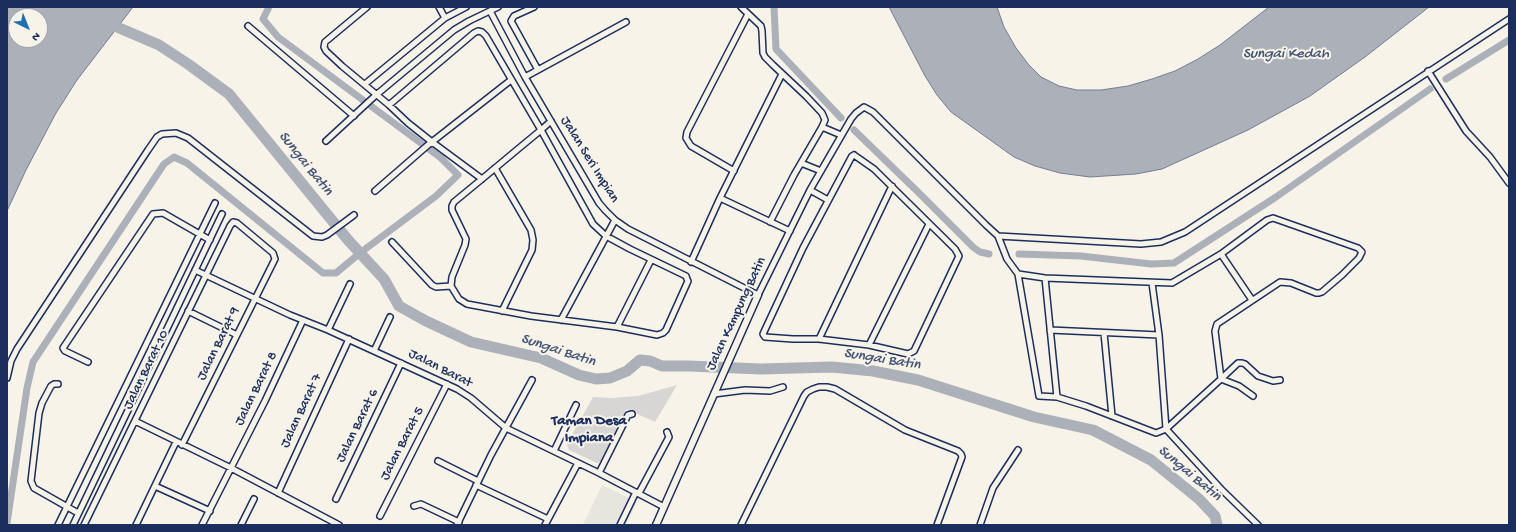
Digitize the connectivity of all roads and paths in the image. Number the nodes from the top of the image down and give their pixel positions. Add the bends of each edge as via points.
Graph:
1 (367, 7) edge
2 (439, 7) edge
3 (466, 7) edge
4 (498, 7) edge
5 (534, 7) edge
6 (741, 7) edge
7 (490, 11) junction
8 (748, 14) junction
9 (446, 18) junction
10 (1509, 19) edge
11 (626, 22) dead end
12 (248, 26) dead end
13 (538, 70) junction
14 (1428, 71) junction
15 (782, 74) junction
16 (525, 77) junction
17 (511, 80) junction
18 (365, 84) junction
19 (374, 97) junction
20 (389, 105) junction
21 (354, 116) junction
22 (551, 121) junction
23 (822, 127) junction
24 (541, 130) junction
25 (842, 135) junction
26 (326, 141) dead end
27 (430, 144) junction
28 (801, 163) junction
29 (495, 168) junction
30 (734, 171) junction
31 (821, 171) junction
32 (482, 179) junction
33 (1509, 183) edge
34 (892, 186) junction
35 (810, 190) junction
36 (374, 192) dead end
37 (720, 198) junction
38 (828, 200) junction
39 (215, 203) dead end
40 (222, 214) dead end
41 (354, 215) dead end
42 (615, 220) junction
43 (770, 222) junction
44 (929, 224) junction
45 (790, 231) junction
46 (200, 235) junction
47 (606, 236) junction
48 (998, 236) junction
49 (210, 240) junction
50 (392, 242) dead end
51 (273, 253) joint
52 (1220, 254) junction
53 (651, 260) junction
54 (691, 262) junction
55 (195, 270) junction
56 (1018, 274) junction
57 (206, 275) junction
58 (1045, 278) junction
59 (1152, 283) junction
60 (350, 284) dead end
61 (451, 286) junction
62 (758, 295) junction
63 (255, 298) junction
64 (1252, 300) junction
65 (188, 311) junction
66 (502, 311) junction
67 (390, 317) dead end
68 (303, 320) junction
69 (561, 320) junction
70 (617, 327) junction
71 (328, 330) junction
72 (1050, 330) junction
73 (1104, 333) junction
74 (237, 335) junction
75 (1159, 335) junction
76 (349, 339) junction
77 (819, 339) junction
78 (870, 345) junction
79 (374, 351) junction
80 (88, 362) dead end
81 (402, 363) junction
82 (7, 378) edge
83 (1222, 379) junction
84 (532, 380) dead end
85 (1280, 380) dead end
86 (58, 384) dead end
87 (447, 384) junction
88 (784, 387) dead end
89 (714, 394) junction
90 (1253, 396) dead end
91 (1058, 397) junction
92 (576, 405) dead end
93 (632, 414) dead end
94 (1112, 416) junction
95 (135, 421) junction
96 (506, 428) junction
97 (1166, 429) junction
98 (667, 432) dead end
99 (176, 442) junction
100 (182, 445) junction
101 (1018, 450) dead end
102 (554, 451) junction
103 (438, 461) dead end
104 (578, 463) junction
105 (231, 468) junction
106 (599, 473) junction
107 (477, 483) junction
108 (155, 486) junction
109 (637, 492) junction
110 (278, 493) junction
111 (254, 499) dead end
112 (336, 500) dead end
113 (67, 506) junction
114 (414, 506) dead end
115 (664, 507) junction
116 (210, 511) junction
117 (78, 513) junction
118 (380, 516) dead end
119 (548, 519) junction
120 (458, 523) edge
121 (981, 524) edge
122 (58, 525) edge
123 (72, 525) edge
124 (84, 525) edge
125 (136, 525) edge
126 (202, 525) edge
127 (241, 525) edge
128 (339, 525) edge
129 (545, 525) edge
130 (620, 525) edge
131 (656, 525) edge
132 (741, 525) edge
133 (937, 525) edge
134 (987, 525) edge
135 (1258, 525) edge

1 - 18 street via 325,42 324,47
2 - 9 street
3 - 9 street
4 - 7 street
5 - 13 street via 514,16 511,21
6 - 8 street
7 - 16 street, Jalan Seri Impian
7 - 19 street via 454,30
8 - 15 street via 761,26 763,52
8 - 30 street via 686,138 691,146
9 - 18 street
10 - 14 street
11 - 13 street
12 - 21 street
13 - 16 street
14 - 33 street via 1466,131
14 - 48 street via 1173,238 1141,244
15 - 23 street via 822,113
15 - 30 street
16 - 22 street, Jalan Seri Impian
17 - 20 street via 486,36 478,31
17 - 24 street
17 - 27 street
18 - 19 street
19 - 20 street
19 - 21 street
20 - 27 street
21 - 26 street
22 - 24 street
22 - 42 street, Jalan Seri Impian via 599,203
23 - 25 street
23 - 28 street
24 - 29 street
24 - 47 street via 589,219
25 - 31 street, Jalan Kampung Batin
25 - 48 street, Jalan Kampung Batin via 860,108 869,109
27 - 32 street
27 - 36 street
28 - 31 street
28 - 43 street
29 - 32 street
29 - 66 street via 531,230 534,240 532,250
30 - 37 street
31 - 35 street, Jalan Kampung Batin
32 - 61 street via 452,206 466,239
34 - 38 street via 854,155
34 - 44 street
34 - 77 street
35 - 38 street
35 - 45 street, Jalan Kampung Batin
37 - 43 street
37 - 54 street
38 - 77 street via 763,334 765,337
39 - 46 street
40 - 49 street
41 - 82 street via 322,237 309,234 188,138 176,133 162,134 153,142 17,349
42 - 47 street
42 - 54 street, Jalan Seri Impian
43 - 45 street
44 - 78 street
44 - 78 street via 959,256 914,351 908,354
45 - 62 street, Jalan Kampung Batin
46 - 49 street
46 - 80 street via 162,213 153,214 64,348 65,352
46 - 113 street
47 - 53 street
47 - 69 street
48 - 56 street via 1007,259
49 - 55 street
50 - 61 street via 432,285
51 - 57 street, Jalan Barat 10 via 234,222
51 - 63 street, Jalan Barat 9 via 275,259
52 - 59 street via 1172,283
52 - 64 street
52 - 64 street via 1273,218 1358,248 1362,252 1342,275 1319,293 1280,282
53 - 70 street
53 - 70 street via 686,276 688,281 666,330 657,335
54 - 62 street, Jalan Seri Impian
55 - 57 street, Jalan Barat
55 - 117 street
56 - 58 street
56 - 91 street via 1038,396
57 - 63 street, Jalan Barat
57 - 65 street, Jalan Barat 10
58 - 59 street
58 - 72 street
59 - 75 street
60 - 71 street
61 - 66 street via 459,299 467,304
62 - 89 street, Jalan Kampung Batin
63 - 68 street, Jalan Barat
63 - 74 street, Jalan Barat 9
64 - 83 street via 1216,326
65 - 74 street
65 - 95 street, Jalan Barat 10
66 - 69 street
67 - 79 street
68 - 71 street, Jalan Barat
68 - 105 street, Jalan Barat 8
69 - 70 street
71 - 76 street, Jalan Barat
72 - 73 street
72 - 91 street
73 - 75 street
73 - 94 street
74 - 100 street, Jalan Barat 9
75 - 97 street
76 - 79 street, Jalan Barat
76 - 110 street, Jalan Barat 7
77 - 78 street
79 - 81 street, Jalan Barat
81 - 87 street, Jalan Barat
81 - 112 street, Jalan Barat 6
83 - 85 street via 1242,363 1258,376 1273,381
83 - 90 street
83 - 97 street
84 - 96 street
86 - 113 street via 51,386 39,413 31,480 34,488
87 - 96 street, Jalan Barat via 471,398
87 - 118 street, Jalan Barat 5
88 - 89 street via 770,391 745,390
89 - 115 street, Jalan Kampung Batin
91 - 94 street
92 - 102 street
93 - 106 street via 628,415
94 - 97 street via 1151,432
95 - 99 street
95 - 124 street, Jalan Barat 10
96 - 102 street, Jalan Barat
96 - 107 street
97 - 135 street
98 - 109 street via 669,437
99 - 100 street
99 - 108 street
100 - 105 street
101 - 121 street via 993,488
102 - 104 street, Jalan Barat
103 - 107 street
104 - 106 street, Jalan Barat
104 - 119 street
105 - 110 street
105 - 116 street, Jalan Barat 8
106 - 109 street, Jalan Barat
107 - 119 street
107 - 120 street
108 - 116 street
108 - 125 street
109 - 115 street, Jalan Barat
109 - 130 street
110 - 128 street
111 - 127 street
113 - 117 street
113 - 122 street
114 - 120 street via 420,504
115 - 131 street, Jalan Kampung Batin
116 - 126 street, Jalan Barat 8
117 - 123 street
119 - 129 street
121 - 134 street
132 - 133 street via 804,396 813,389 827,387 835,389 906,430 961,454

